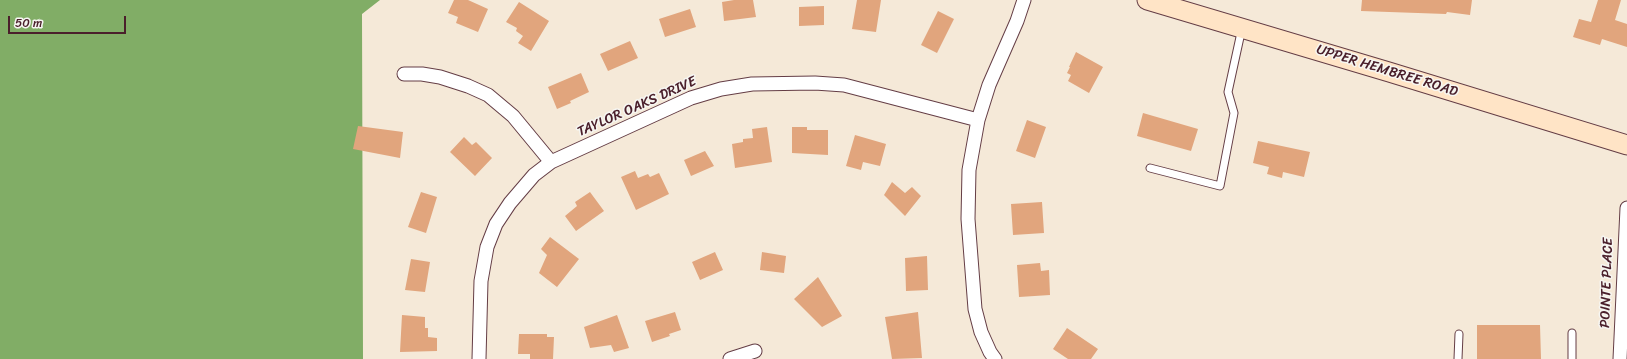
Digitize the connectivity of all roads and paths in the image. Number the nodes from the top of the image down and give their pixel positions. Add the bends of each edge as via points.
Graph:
1 (1024, 0) edge
2 (1147, 0) edge
3 (1242, 28) junction
4 (404, 74) dead end
5 (978, 120) junction
6 (1627, 144) edge
7 (550, 162) junction
8 (1150, 168) dead end
9 (1627, 208) edge
10 (1572, 333) dead end
11 (1459, 334) dead end
12 (755, 351) dead end
13 (479, 359) edge
14 (730, 359) edge
15 (995, 359) edge
16 (1458, 359) edge
17 (1572, 359) edge
18 (1620, 359) edge

1 - 5 street via 989,85
2 - 3 street, UPPER HEMBREE ROAD
3 - 6 street, UPPER HEMBREE ROAD
3 - 8 lane via 1228,92 1234,113 1220,186
4 - 7 street via 440,76 488,95 513,116
5 - 7 street, TAYLOR OAKS DRIVE via 844,85 752,84 721,89 691,98
5 - 15 street via 969,170 968,219 975,309 981,332
7 - 13 street, TAYLOR OAKS DRIVE via 534,175 510,203 496,224 487,247 481,281
9 - 18 street, POINTE PLACE
10 - 17 lane
11 - 16 lane
12 - 14 street

